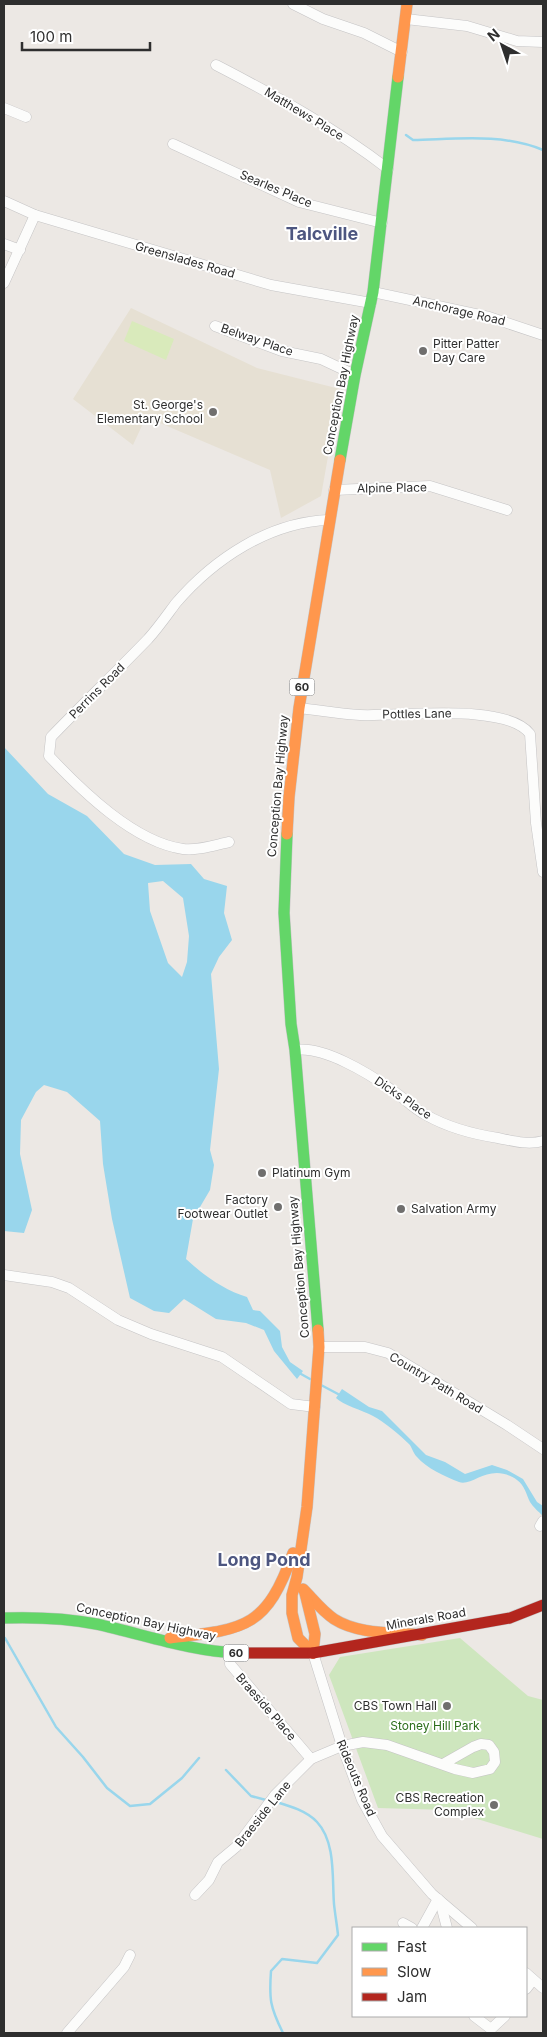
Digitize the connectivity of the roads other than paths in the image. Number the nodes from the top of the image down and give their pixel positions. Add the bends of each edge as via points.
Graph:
1 (293, 4) edge
2 (407, 4) edge
3 (406, 19) junction
4 (543, 42) edge
5 (402, 52) junction
6 (216, 66) dead end
7 (4, 108) edge
8 (26, 117) dead end
9 (173, 144) dead end
10 (388, 168) junction
11 (4, 201) edge
12 (35, 215) junction
13 (382, 223) junction
14 (4, 244) edge
15 (20, 250) junction
16 (4, 282) edge
17 (372, 297) junction
18 (215, 326) dead end
19 (543, 335) edge
20 (355, 375) junction
21 (334, 490) junction
22 (507, 510) dead end
23 (329, 520) junction
24 (299, 708) junction
25 (539, 823) edge
26 (229, 842) dead end
27 (543, 872) edge
28 (295, 1050) junction
29 (543, 1141) edge
30 (4, 1275) edge
31 (319, 1347) junction
32 (315, 1405) junction
33 (543, 1450) edge
34 (305, 1518) junction
35 (297, 1577) junction
36 (303, 1589) junction
37 (543, 1605) edge
38 (4, 1618) edge
39 (422, 1634) junction
40 (160, 1640) junction
41 (231, 1652) junction
42 (312, 1653) junction
43 (342, 1746) junction
44 (311, 1759) junction
45 (443, 1764) dead end
46 (195, 1895) dead end
47 (439, 1900) junction
48 (423, 1927) edge
49 (447, 1927) edge
50 (471, 1927) edge
51 (130, 1955) dead end
52 (530, 1977) edge
53 (543, 1988) edge
54 (475, 2017) edge
55 (504, 2017) edge
56 (67, 2033) edge

1 - 5 street
2 - 3 main road, Conception Bay Highway / 60
3 - 4 street via 467,26 517,41
3 - 5 main road, Conception Bay Highway / 60
5 - 10 main road, Conception Bay Highway / 60
6 - 10 street, Matthews Place via 292,106
7 - 8 street
9 - 13 street, Searles Place via 300,202
10 - 13 main road, Conception Bay Highway / 60
11 - 12 street, Greenslades Road
12 - 15 street
12 - 17 street, Greenslades Road via 271,285
13 - 17 main road, Conception Bay Highway / 60
14 - 15 street
15 - 16 street
17 - 19 street, Anchorage Road via 489,317
17 - 20 main road, Conception Bay Highway / 60
18 - 20 street, Belway Place via 282,351 320,359
20 - 21 main road, Conception Bay Highway / 60
21 - 22 street, Alpine Place via 430,486
21 - 23 main road, Conception Bay Highway / 60
23 - 24 main road, Conception Bay Highway / 60
23 - 26 street, Perrins Road via 299,523 229,554 202,576 150,637 51,737 49,756 75,784 132,829 161,844 185,850
24 - 25 street, Pottles Lane via 360,715 466,714 524,726 530,734
24 - 28 main road, Conception Bay Highway / 60 via 289,798 284,913
25 - 27 street
28 - 29 street, Dicks Place via 306,1048 351,1065 393,1090 425,1115 448,1126 468,1133 526,1143
28 - 31 main road, Conception Bay Highway / 60
30 - 32 street via 52,1282 69,1288 118,1320 222,1357 291,1404
31 - 32 main road, Conception Bay Highway / 60
31 - 33 street, Country Path Road via 365,1347 388,1354
32 - 34 main road, Conception Bay Highway / 60
34 - 35 main road, Conception Bay Highway / 60
34 - 40 main road via 284,1581 257,1617 223,1632
35 - 36 main road
35 - 42 main road, Conception Bay Highway / 60 via 292,1613 298,1638
36 - 39 main road via 322,1609 346,1625
36 - 42 main road via 315,1634
37 - 39 main road, Minerals Road via 510,1618
38 - 40 main road, Conception Bay Highway / 60 via 66,1620
39 - 42 main road, Minerals Road
40 - 41 main road, Conception Bay Highway / 60
41 - 42 main road, Conception Bay Highway / 60
41 - 44 street, Braeside Place via 230,1664
42 - 43 street, Rideouts Road
43 - 44 street, Braeside Lane
43 - 45 street, Braeside Lane via 363,1742 387,1745
43 - 47 street, Rideouts Road via 362,1800 382,1836
44 - 46 street, Braeside Lane via 275,1795 236,1848 218,1862 209,1880
47 - 48 street
47 - 49 street
47 - 50 street, Rideouts Road
51 - 56 street via 124,1967
52 - 53 street
54 - 55 street via 491,2028

